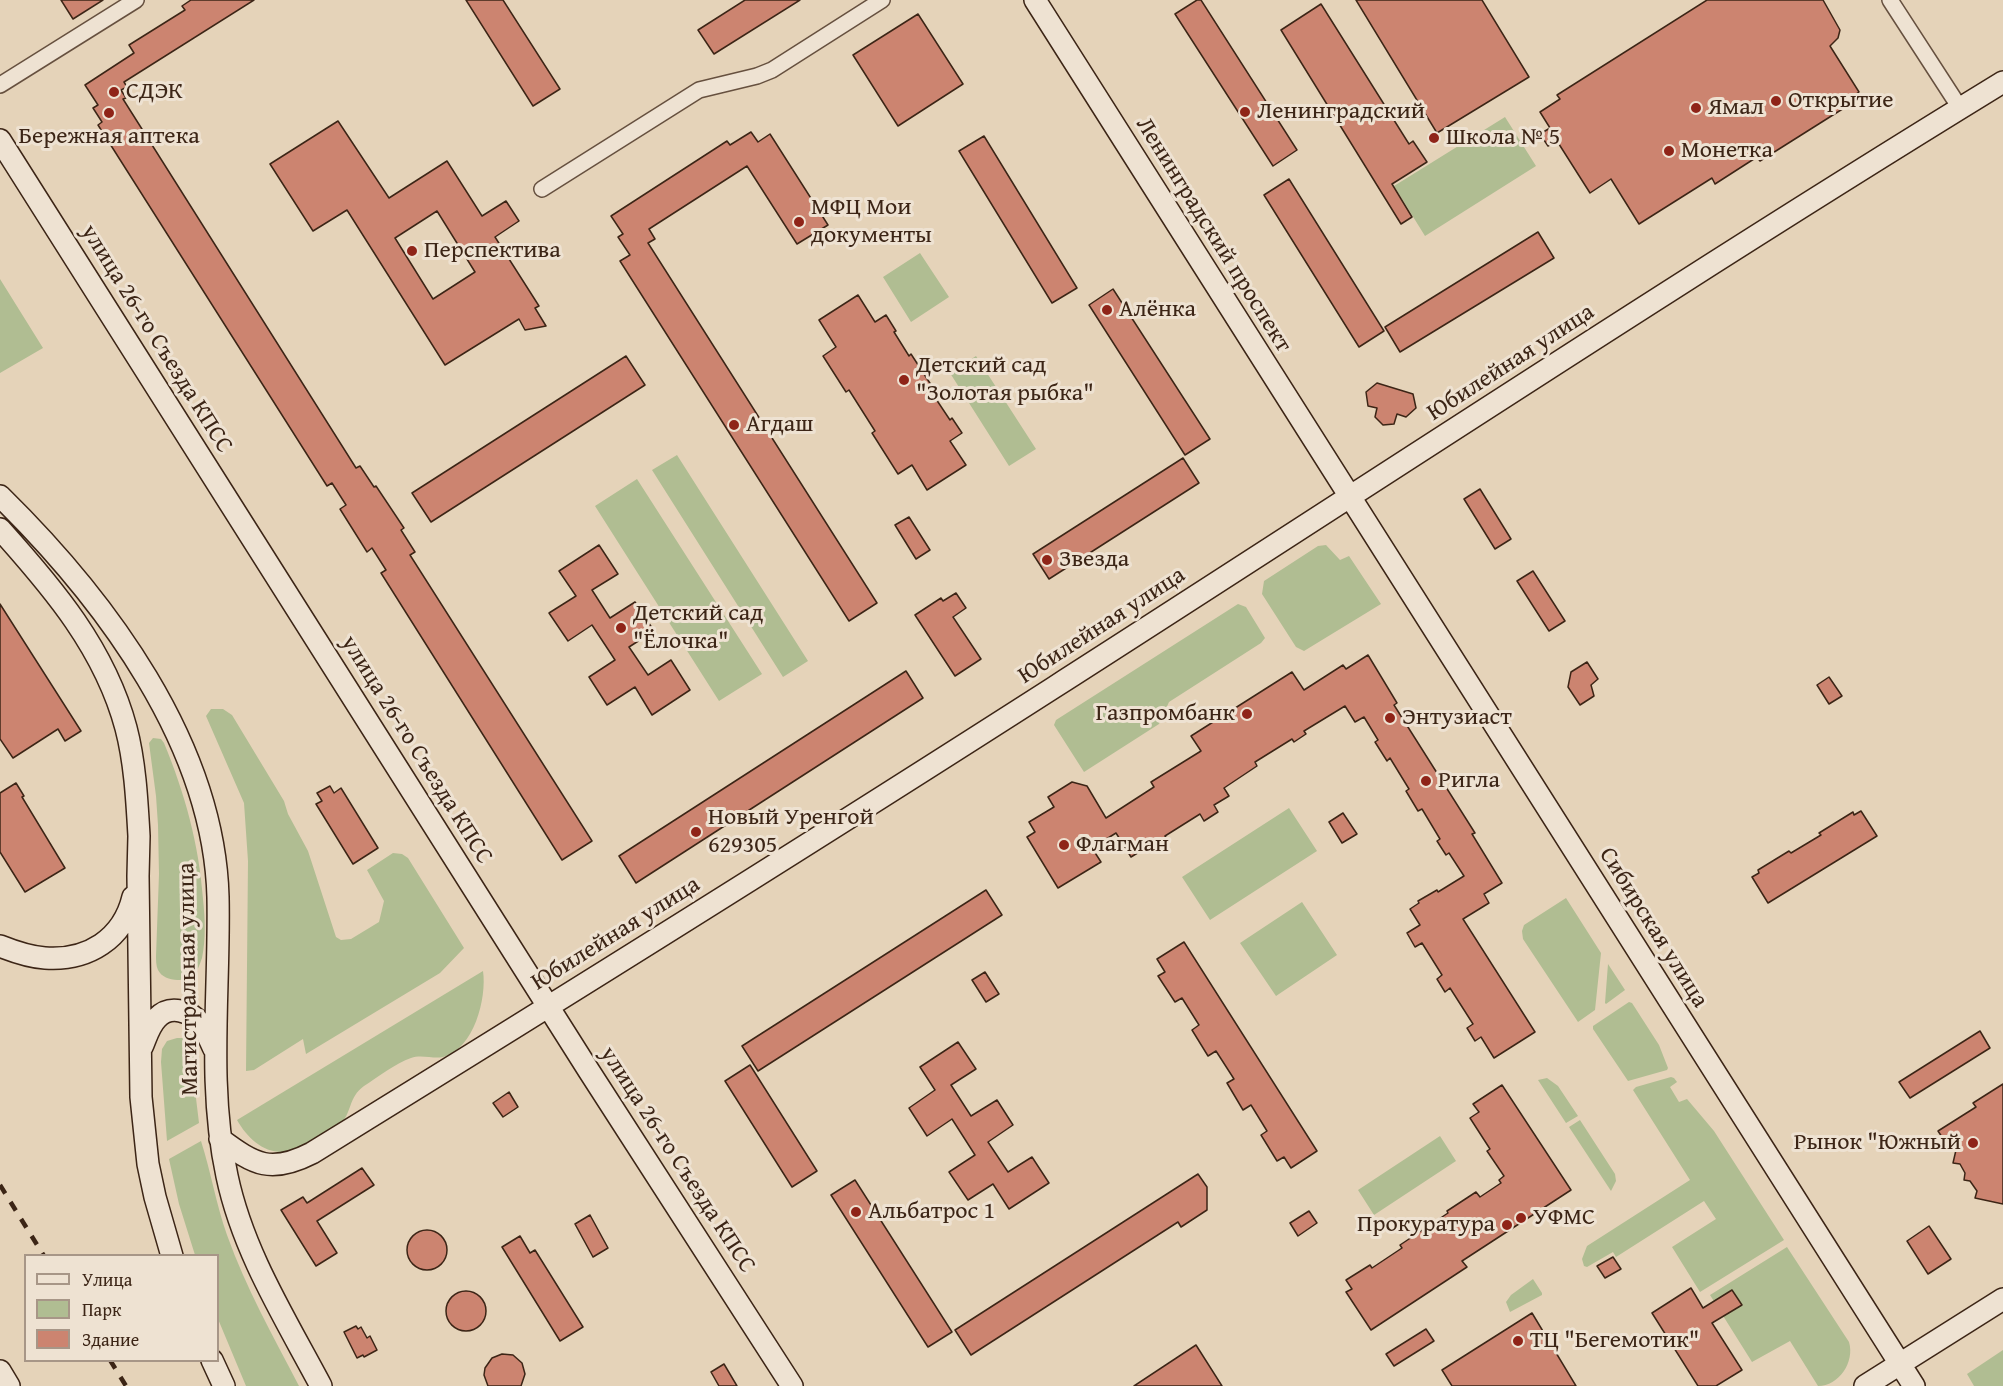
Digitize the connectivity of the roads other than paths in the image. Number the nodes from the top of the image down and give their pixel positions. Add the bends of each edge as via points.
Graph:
1 (136, 0) edge
2 (882, 0) edge
3 (1035, 0) edge
4 (1890, 0) edge
5 (2003, 82) edge
6 (0, 85) edge
7 (1960, 108) junction
8 (0, 140) edge
9 (542, 189) dead end
10 (1349, 497) junction
11 (4, 500) edge
12 (0, 529) edge
13 (138, 876) junction
14 (0, 946) edge
15 (549, 1007) junction
16 (215, 1050) junction
17 (139, 1056) junction
18 (220, 1139) junction
19 (171, 1254) edge
20 (2003, 1299) edge
21 (301, 1348) junction
22 (1900, 1364) junction
23 (0, 1371) edge
24 (9, 1386) edge
25 (311, 1386) edge
26 (321, 1386) edge
27 (792, 1386) edge
28 (1865, 1386) edge
29 (1914, 1386) edge

1 - 6 street
2 - 9 street via 772,70 699,90
3 - 10 main road, Ленинградский проспект
4 - 7 street
5 - 7 main road, Юбилейная улица
7 - 10 main road, Юбилейная улица
8 - 15 main road, улица 26-го Съезда КПСС
10 - 15 main road, Юбилейная улица
10 - 22 main road, Сибирская улица
11 - 16 main road, Магистральная улица via 111,625 149,682 184,747 201,795 218,894
12 - 13 main road, Магистральная улица via 42,576 87,638 116,696 126,729 137,801
13 - 14 main road via 130,912 120,928 89,952 68,958 45,958
13 - 17 main road, Магистральная улица
15 - 18 main road, Юбилейная улица via 302,1159 280,1165 261,1164
15 - 27 main road, улица 26-го Съезда КПСС
16 - 17 main road via 194,1016 171,1010 155,1019
16 - 18 main road, Магистральная улица
17 - 19 main road, Магистральная улица via 148,1164
18 - 21 main road, Магистральная улица via 245,1238
20 - 22 main road
21 - 25 main road
21 - 26 main road, Магистральная улица
22 - 28 main road
22 - 29 main road, Сибирская улица
23 - 24 main road

